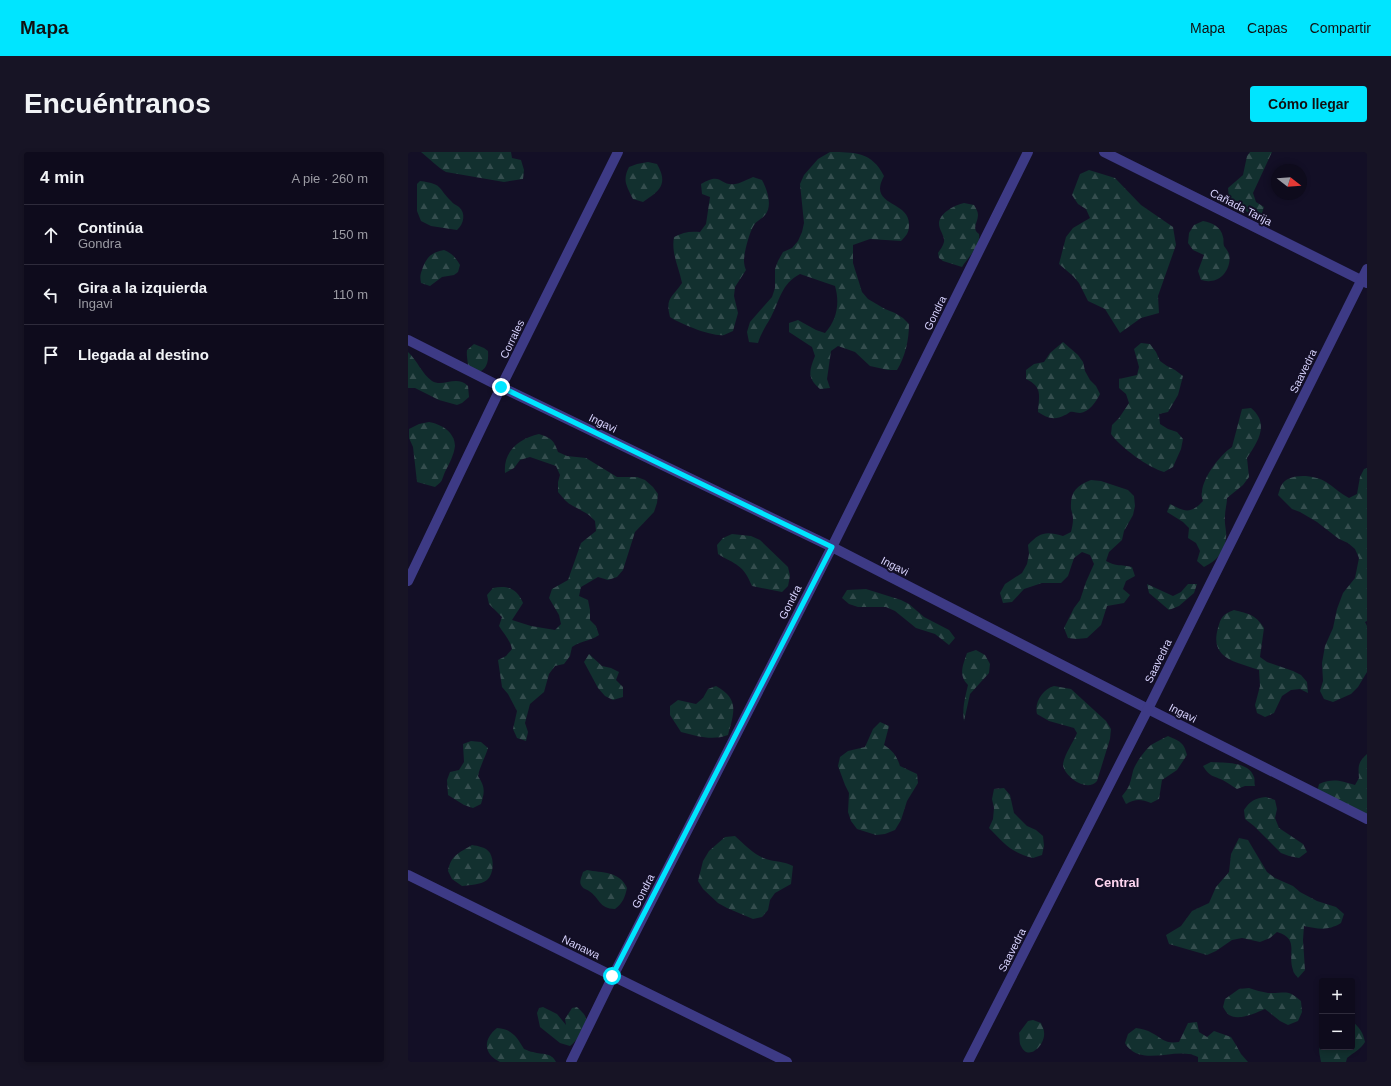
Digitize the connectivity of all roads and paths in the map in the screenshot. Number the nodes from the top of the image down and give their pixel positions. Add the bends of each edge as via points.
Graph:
1 (618, 152) edge
2 (1028, 152) edge
3 (1104, 152) edge
4 (1367, 269) edge
5 (1364, 282) edge
6 (408, 340) edge
7 (501, 387) junction
8 (832, 547) junction
9 (408, 581) edge
10 (1148, 709) junction
11 (1367, 819) edge
12 (408, 875) edge
13 (612, 976) junction
14 (571, 1062) edge
15 (786, 1062) edge
16 (968, 1062) edge

1 - 7 street, Corrales
2 - 8 street, Gondra
3 - 5 street, Cañada Tarija
4 - 5 street, Saavedra
5 - 10 street, Saavedra
6 - 7 street, Ingavi
7 - 8 street, Ingavi
7 - 9 street, Corrales
8 - 10 street, Ingavi
8 - 13 street, Gondra
10 - 11 street, Ingavi
10 - 16 street, Saavedra
12 - 13 street, Nanawa
13 - 14 street, Gondra
13 - 15 street, Nanawa

